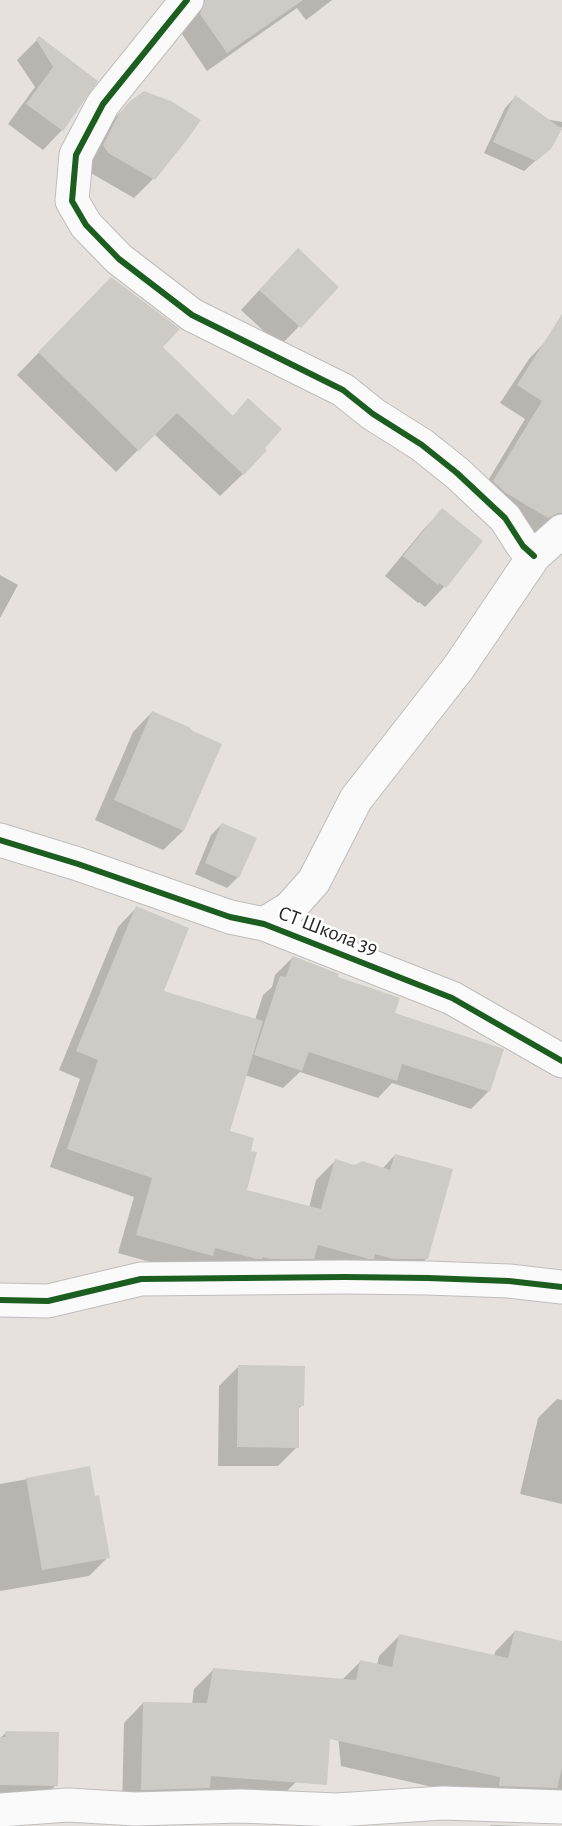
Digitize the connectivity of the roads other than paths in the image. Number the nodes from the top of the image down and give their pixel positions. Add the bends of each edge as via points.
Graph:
1 (187, 0) edge
2 (562, 531) edge
3 (534, 556) junction
4 (0, 840) edge
5 (264, 924) junction
6 (562, 1061) edge
7 (562, 1287) edge
8 (0, 1300) edge
9 (562, 1807) edge
10 (0, 1810) edge

1 - 3 street via 103,104 76,155 72,201 86,225 119,259 192,315 343,390 422,445 505,518
2 - 3 street
3 - 5 street via 459,667 356,800 314,881 291,908
4 - 5 street, СТ Школа 39 via 230,917
5 - 6 street, СТ Школа 39 via 452,998
7 - 8 street via 428,1278 141,1280 48,1300
9 - 10 street via 443,1803 337,1810 68,1805

